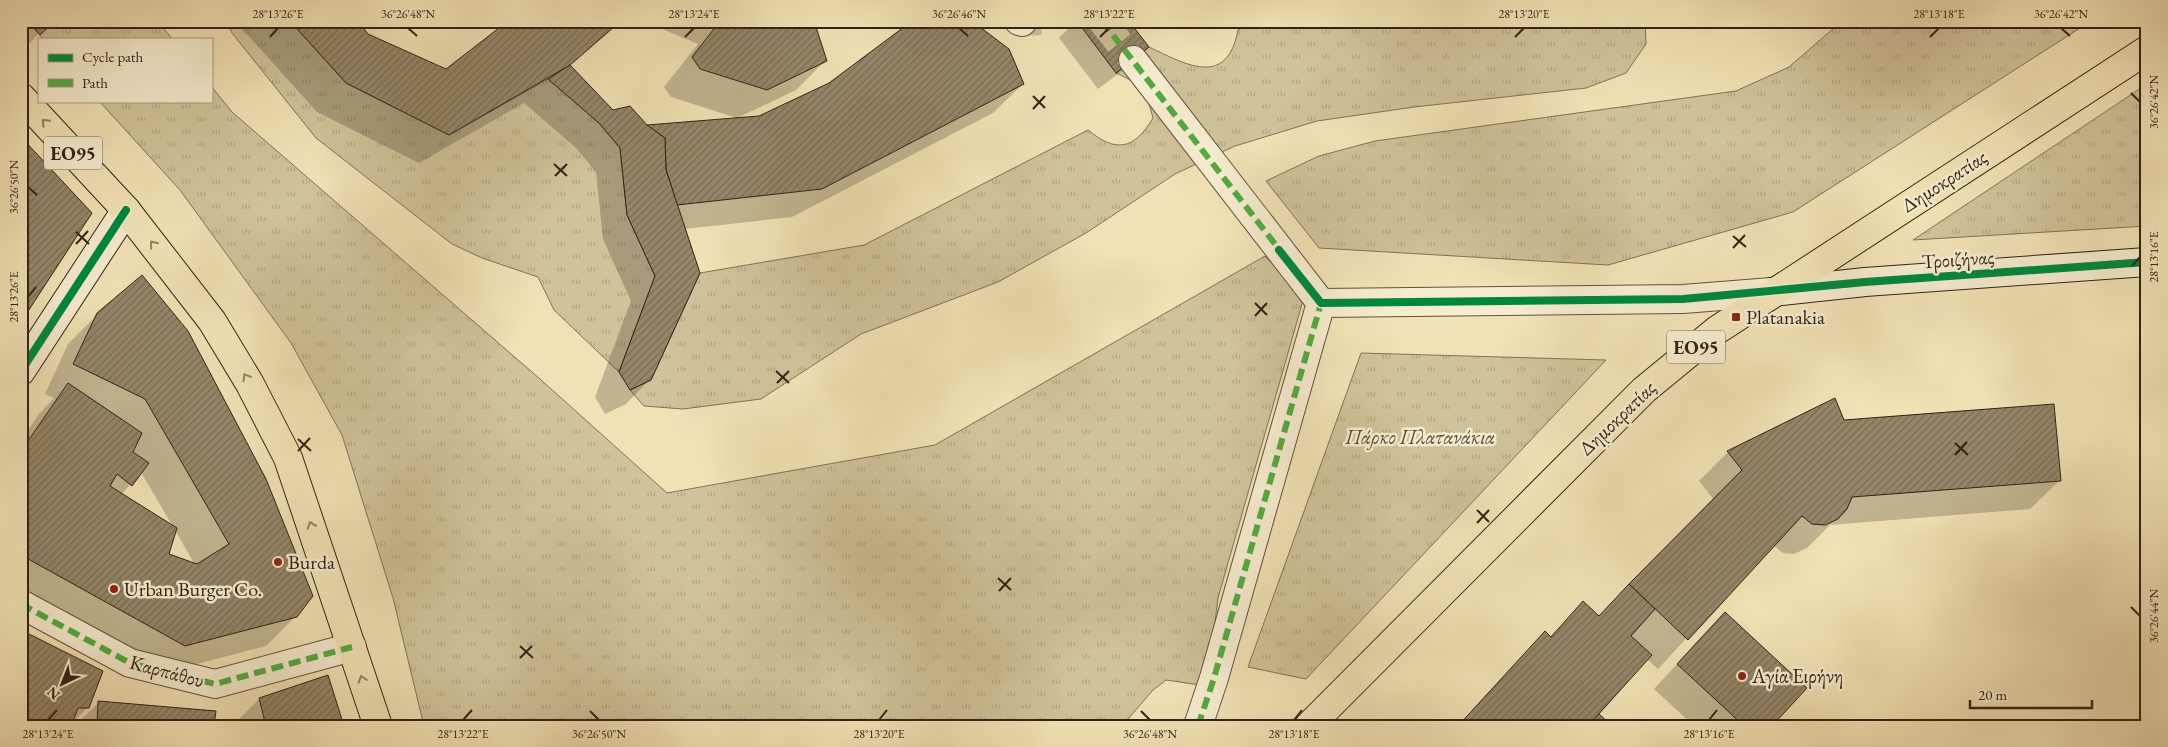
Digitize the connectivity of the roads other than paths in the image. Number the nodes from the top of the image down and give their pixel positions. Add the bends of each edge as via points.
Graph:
1 (2147, 50) edge
2 (1133, 60) tunnel mouth
3 (21, 97) edge
4 (126, 210) junction
5 (2147, 262) edge
6 (1772, 292) junction
7 (1321, 303) junction
8 (21, 370) edge
9 (21, 604) edge
10 (352, 647) junction
11 (1310, 725) edge
12 (378, 726) edge
13 (1198, 726) edge

1 - 6 main road, Δημοκρατίας / ΕΟ95
2 - 7 street
4 -> 3 main road, ΕΟ95
4 - 8 street
10 -> 4 main road, ΕΟ95 via 288,458 212,321
5 - 6 street, Τροιζήνας via 1865,282
6 - 7 street, Τροιζήνας via 1683,299
6 - 11 main road, Δημοκρατίας / ΕΟ95 via 1716,330 1644,390
7 - 13 street
9 - 10 street, Καρπάθου via 130,663 215,684
12 -> 10 main road, ΕΟ95

